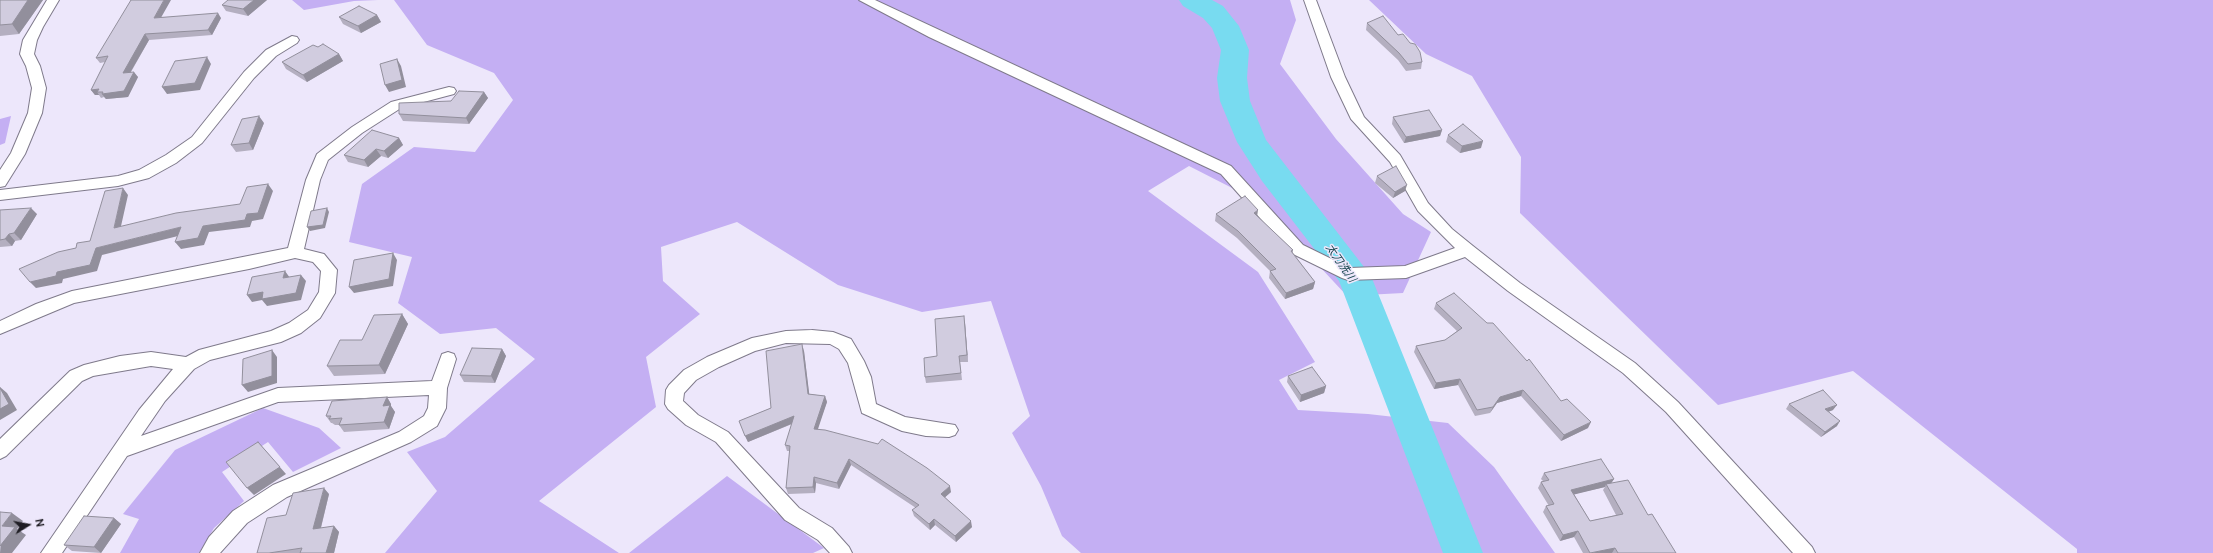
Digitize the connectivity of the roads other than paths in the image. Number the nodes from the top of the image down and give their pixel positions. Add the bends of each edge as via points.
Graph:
1 (53, 0) edge
2 (865, 0) edge
3 (1310, 0) edge
4 (292, 40) dead end
5 (449, 92) dead end
6 (0, 182) edge
7 (0, 195) edge
8 (1467, 250) junction
9 (295, 252) junction
10 (0, 328) edge
11 (448, 359) dead end
12 (188, 364) junction
13 (438, 388) junction
14 (949, 430) dead end
15 (122, 450) junction
16 (0, 451) edge
17 (51, 553) edge
18 (210, 553) edge
19 (842, 553) edge
20 (1805, 553) edge

1 - 6 street via 36,27 26,54 33,66 39,88 35,113 18,154
2 - 8 street via 1226,170 1297,249 1348,274 1406,272
3 - 8 street via 1338,77 1358,119 1395,159 1423,207
4 - 7 street via 271,53 249,75 197,140 144,174 118,182
5 - 9 street via 396,105 322,157 313,180
8 - 20 street via 1514,287 1629,368 1672,407
9 - 10 street via 249,264 72,297
9 - 12 street via 318,258 329,270 327,293 314,314 295,328 275,337 205,355
11 - 13 street
12 - 15 street via 159,396
12 - 16 street via 151,359 120,363 76,376
13 - 15 street via 278,395
13 - 18 street via 437,408 431,421 405,437 280,491 240,517
14 - 19 street via 902,424 868,408 856,361 845,344 833,338 786,337 752,345 690,375 675,390 674,404 692,420 722,437 792,514 825,534
15 - 17 street

